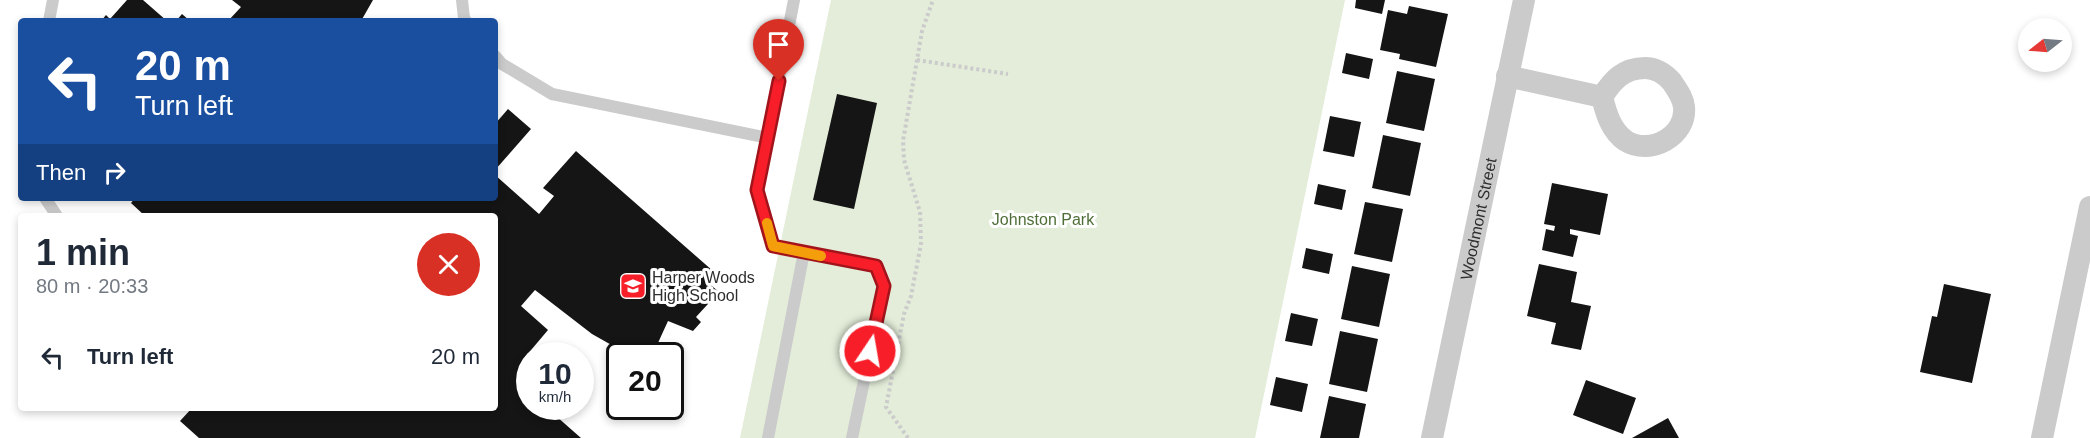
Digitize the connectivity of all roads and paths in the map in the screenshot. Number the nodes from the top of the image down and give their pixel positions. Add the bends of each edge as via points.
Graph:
1 (53, 0) edge
2 (462, 0) edge
3 (794, 0) edge
4 (933, 0) edge
5 (1524, 0) edge
6 (50, 18) edge
7 (464, 18) edge
8 (498, 60) edge
9 (917, 60) junction
10 (1008, 74) dead end
11 (1507, 76) junction
12 (1602, 97) dead end
13 (768, 138) junction
14 (2090, 207) edge
15 (804, 252) junction
16 (768, 438) edge
17 (852, 438) edge
18 (908, 438) edge
19 (1432, 438) edge
20 (2042, 438) edge

1 - 6 lane
2 - 7 lane
3 - 13 lane
4 - 9 path
5 - 11 street, Woodmont Street
8 - 13 lane via 552,94
9 - 10 path
9 - 18 path via 903,141 904,160 920,212 921,244 886,407
11 - 12 street
11 - 19 street, Woodmont Street
13 - 15 lane via 757,190 773,246
14 - 20 street
15 - 16 lane
15 - 17 lane via 876,266 884,286

